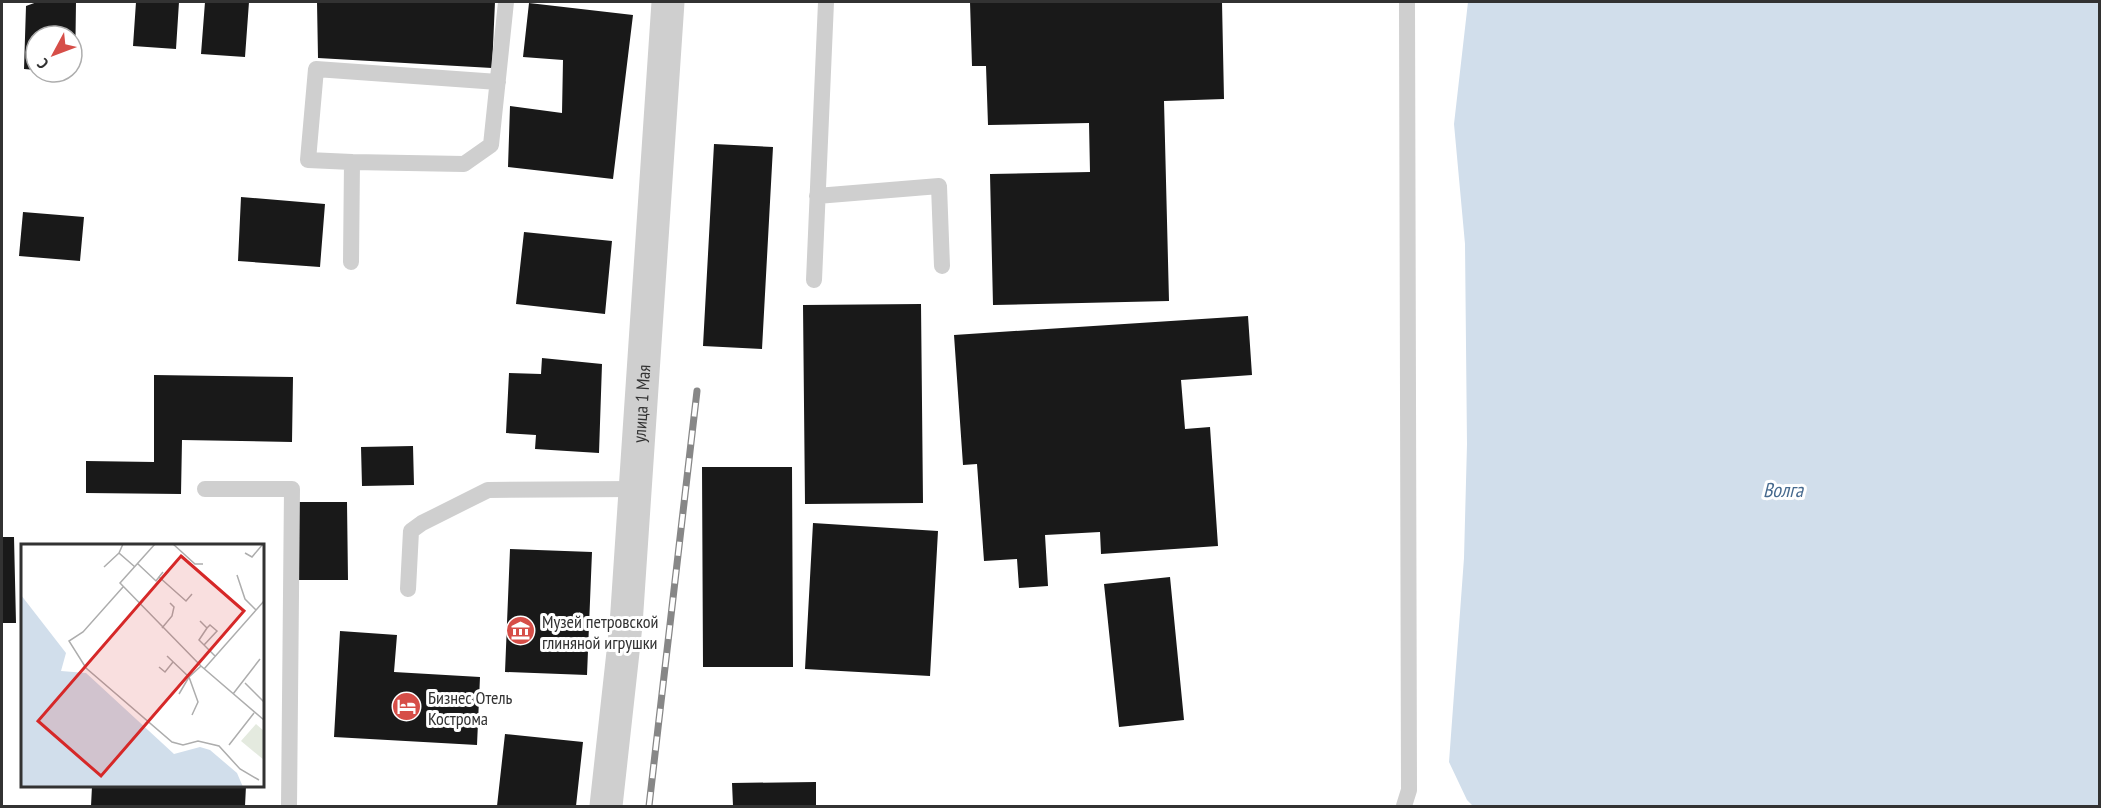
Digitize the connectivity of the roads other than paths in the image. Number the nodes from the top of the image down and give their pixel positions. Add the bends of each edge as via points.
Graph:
1 (506, 2) edge
2 (668, 2) edge
3 (825, 2) edge
4 (1407, 2) edge
5 (498, 82) junction
6 (352, 162) junction
7 (818, 196) junction
8 (351, 262) dead end
9 (942, 266) dead end
10 (814, 280) dead end
11 (206, 489) dead end
12 (636, 489) junction
13 (408, 589) dead end
14 (289, 807) edge
15 (606, 807) edge
16 (1404, 807) edge

1 - 5 lane
2 - 12 street, улица 1 Мая
3 - 7 lane
4 - 16 lane via 1409,790
5 - 6 lane via 491,145 464,164
5 - 6 lane via 316,69 308,160
6 - 8 lane
7 - 9 lane via 939,186
7 - 10 lane
11 - 14 lane via 292,489
12 - 13 lane via 488,490 411,531
12 - 15 street, улица 1 Мая

